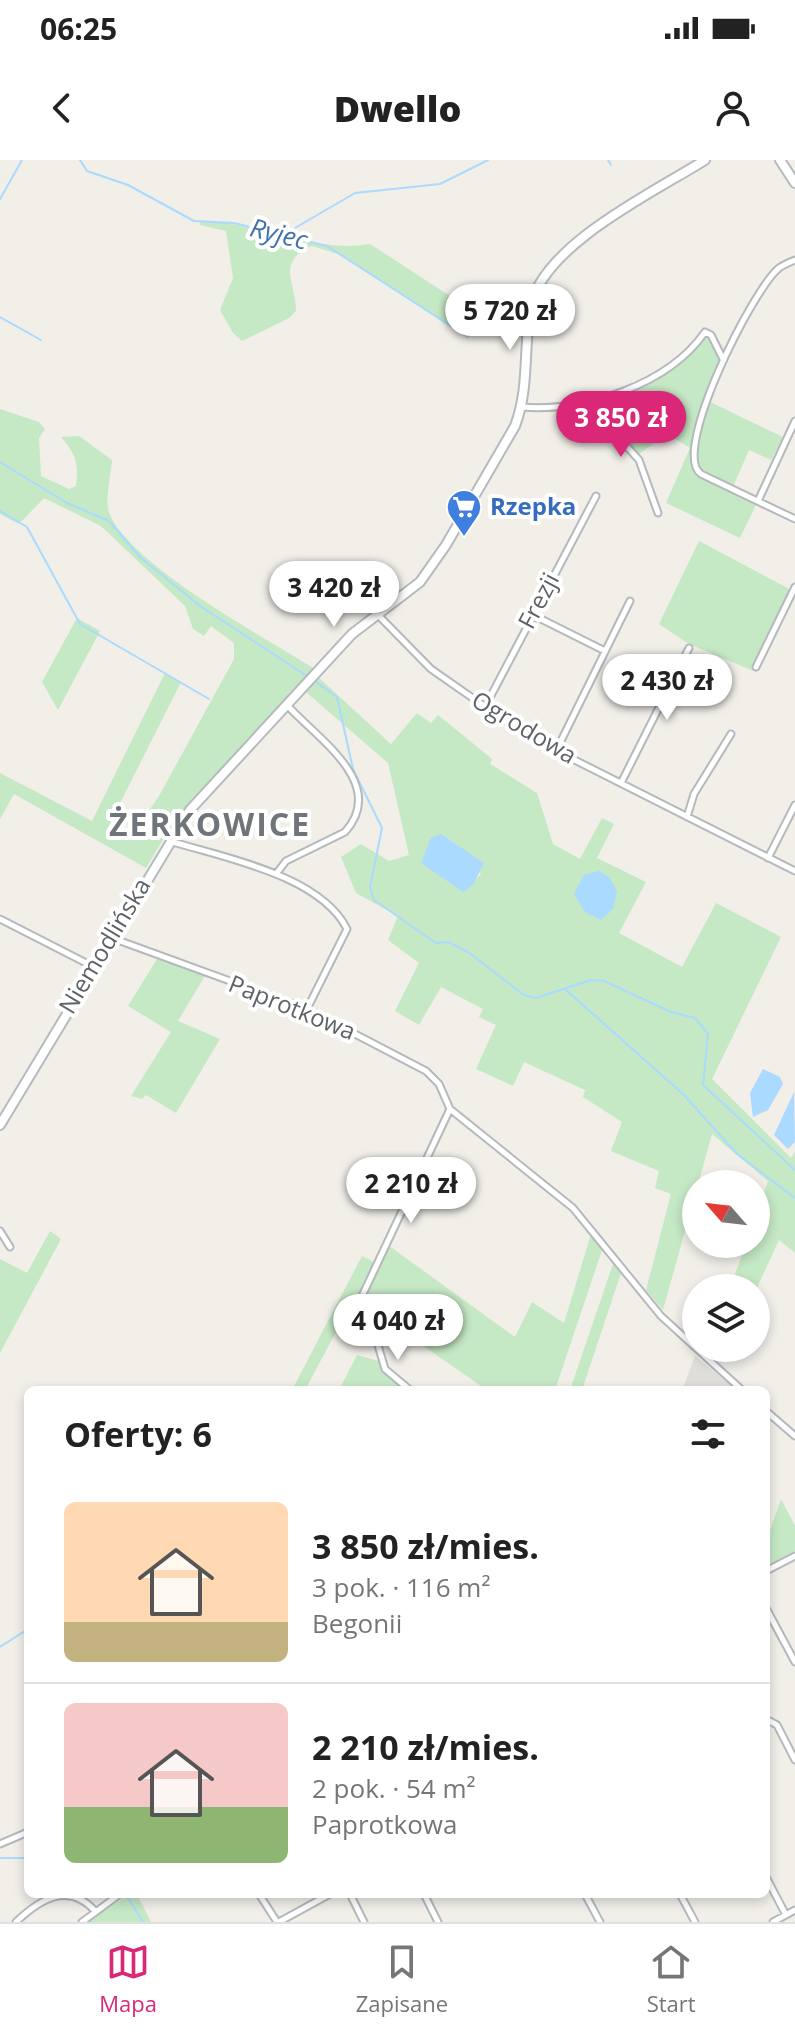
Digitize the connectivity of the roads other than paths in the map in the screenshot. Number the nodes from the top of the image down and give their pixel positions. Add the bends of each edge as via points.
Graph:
1 (705, 160) edge
2 (780, 160) edge
3 (795, 183) edge
4 (795, 260) edge
5 (724, 360) junction
6 (587, 403) junction
7 (522, 407) junction
8 (795, 421) edge
9 (596, 496) dead end
10 (758, 501) junction
11 (658, 513) dead end
12 (795, 519) edge
13 (795, 587) edge
14 (630, 601) dead end
15 (531, 614) junction
16 (378, 615) junction
17 (689, 648) dead end
18 (605, 651) junction
19 (756, 667) dead end
20 (287, 705) junction
21 (485, 707) junction
22 (731, 734) dead end
23 (556, 751) junction
24 (621, 783) junction
25 (795, 805) edge
26 (687, 817) junction
27 (169, 840) junction
28 (768, 858) junction
29 (795, 871) edge
30 (276, 874) junction
31 (0, 919) edge
32 (111, 938) junction
33 (94, 967) junction
34 (307, 1009) junction
35 (450, 1109) junction
36 (0, 1125) edge
37 (0, 1231) edge
38 (10, 1247) dead end
39 (405, 1386) edge
40 (737, 1386) edge
41 (770, 1414) edge
42 (795, 1436) edge
43 (795, 1556) edge
44 (770, 1569) edge
45 (770, 1615) edge
46 (795, 1662) edge
47 (770, 1721) edge
48 (795, 1760) edge
49 (24, 1834) edge
50 (0, 1844) edge
51 (770, 1885) edge
52 (47, 1898) edge
53 (74, 1898) edge
54 (114, 1898) edge
55 (262, 1898) edge
56 (323, 1898) edge
57 (352, 1898) edge
58 (426, 1898) edge
59 (587, 1898) edge
60 (682, 1898) edge
61 (795, 1910) edge
62 (95, 1911) junction
63 (786, 1915) junction
64 (16, 1922) edge
65 (82, 1922) edge
66 (278, 1922) edge
67 (364, 1922) edge
68 (438, 1922) edge
69 (600, 1922) edge
70 (695, 1922) edge
71 (773, 1922) edge

1 - 7 main road, Niemodlińska via 579,240 550,266 531,308
2 - 3 main road
4 - 5 street via 777,269
5 - 6 street via 705,332 682,361 614,396
5 - 10 street via 698,425 692,454 695,470
6 - 7 street
6 - 11 street via 639,460
7 - 16 main road, Niemodlińska via 509,439 433,566 410,593
8 - 10 street
9 - 15 street, Frezji
10 - 12 street
13 - 19 street
14 - 18 street
15 - 18 street
15 - 21 street, Frezji
16 - 20 main road, Niemodlińska via 352,634
16 - 21 street, Ogrodowa via 413,654
17 - 24 street
18 - 23 street
20 - 27 main road, Niemodlińska
20 - 30 street via 343,761 359,798 345,832 286,861
21 - 23 street, Ogrodowa
22 - 26 street via 694,794
23 - 24 street, Ogrodowa
24 - 26 street, Ogrodowa
25 - 28 street
26 - 28 street, Ogrodowa
27 - 30 street
27 - 32 main road, Niemodlińska
28 - 29 street, Ogrodowa
30 - 34 street via 328,903 347,929
31 - 33 street
32 - 33 main road, Niemodlińska
32 - 34 street, Paprotkowa
33 - 36 main road, Niemodlińska
34 - 35 street, Paprotkowa via 426,1071 439,1084
35 - 39 street via 363,1294 385,1369
35 - 40 street, Paprotkowa via 573,1208 661,1316
37 - 38 street
41 - 42 street
43 - 44 street
45 - 46 street
47 - 48 street
49 - 50 street
51 - 63 street
52 - 64 street
53 - 62 street
54 - 62 street
55 - 66 street
56 - 66 street
57 - 67 street
58 - 68 street
59 - 69 street
60 - 70 street
61 - 63 street
62 - 65 street
63 - 71 street

